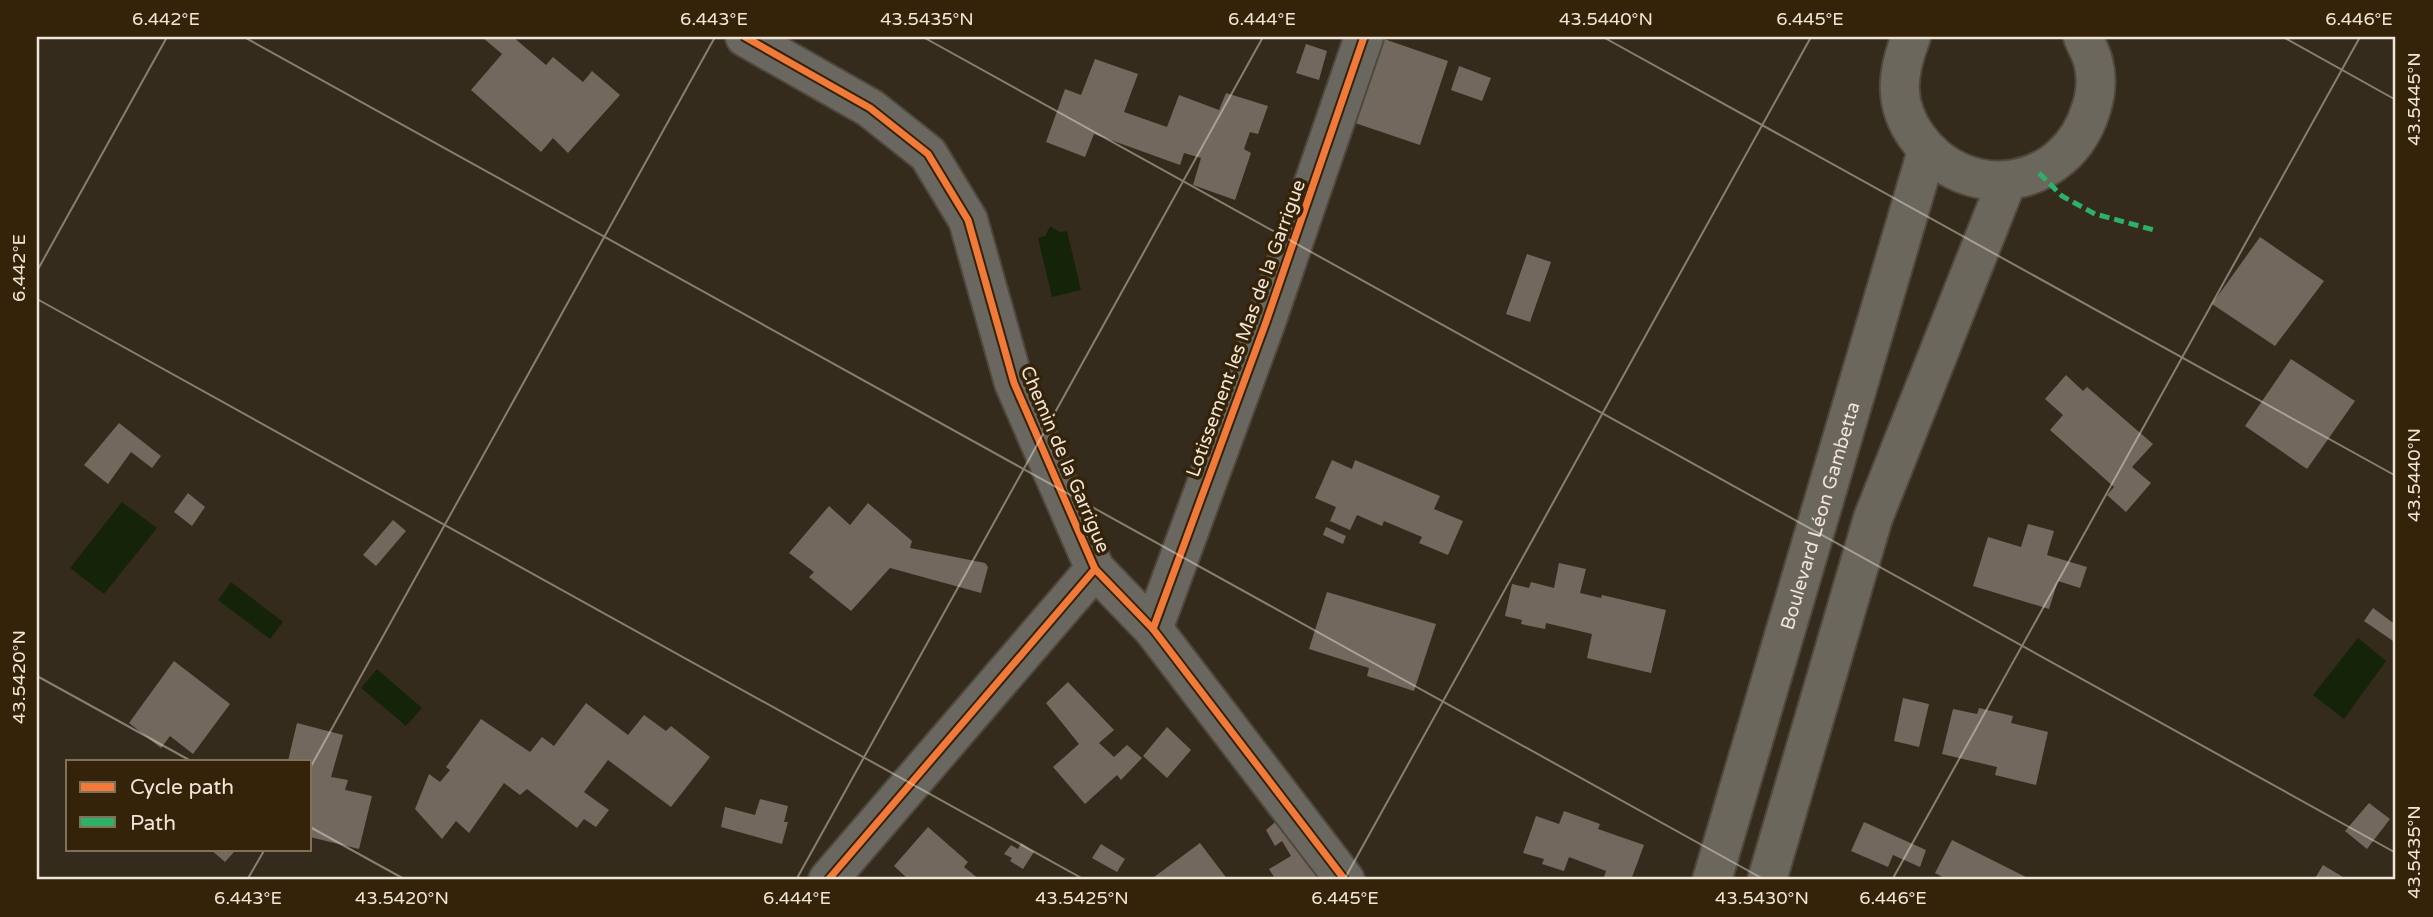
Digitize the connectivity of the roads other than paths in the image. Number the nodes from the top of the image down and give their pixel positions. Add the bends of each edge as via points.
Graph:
1 (745, 37) edge
2 (1364, 37) edge
3 (1911, 37) edge
4 (2083, 37) edge
5 (1927, 152) junction
6 (2007, 181) junction
7 (1095, 569) junction
8 (1153, 629) junction
9 (828, 880) edge
10 (1345, 880) edge
11 (1712, 880) edge
12 (1768, 880) edge

1 - 7 street, Chemin de la Garrigue via 870,108 928,154 968,220 1014,383
2 - 8 street, Lotissement les Mas de la Garrigue
3 - 5 main road via 1901,62 1899,95 1909,125
4 - 6 main road via 2094,62 2095,95 2086,127 2066,154 2039,173
5 - 6 main road via 1950,169 1978,179
5 - 11 main road, Boulevard Léon Gambetta
6 - 12 main road via 1874,518
7 - 8 street, Chemin de la Garrigue
7 - 9 street
8 - 10 street, Chemin de la Garrigue

